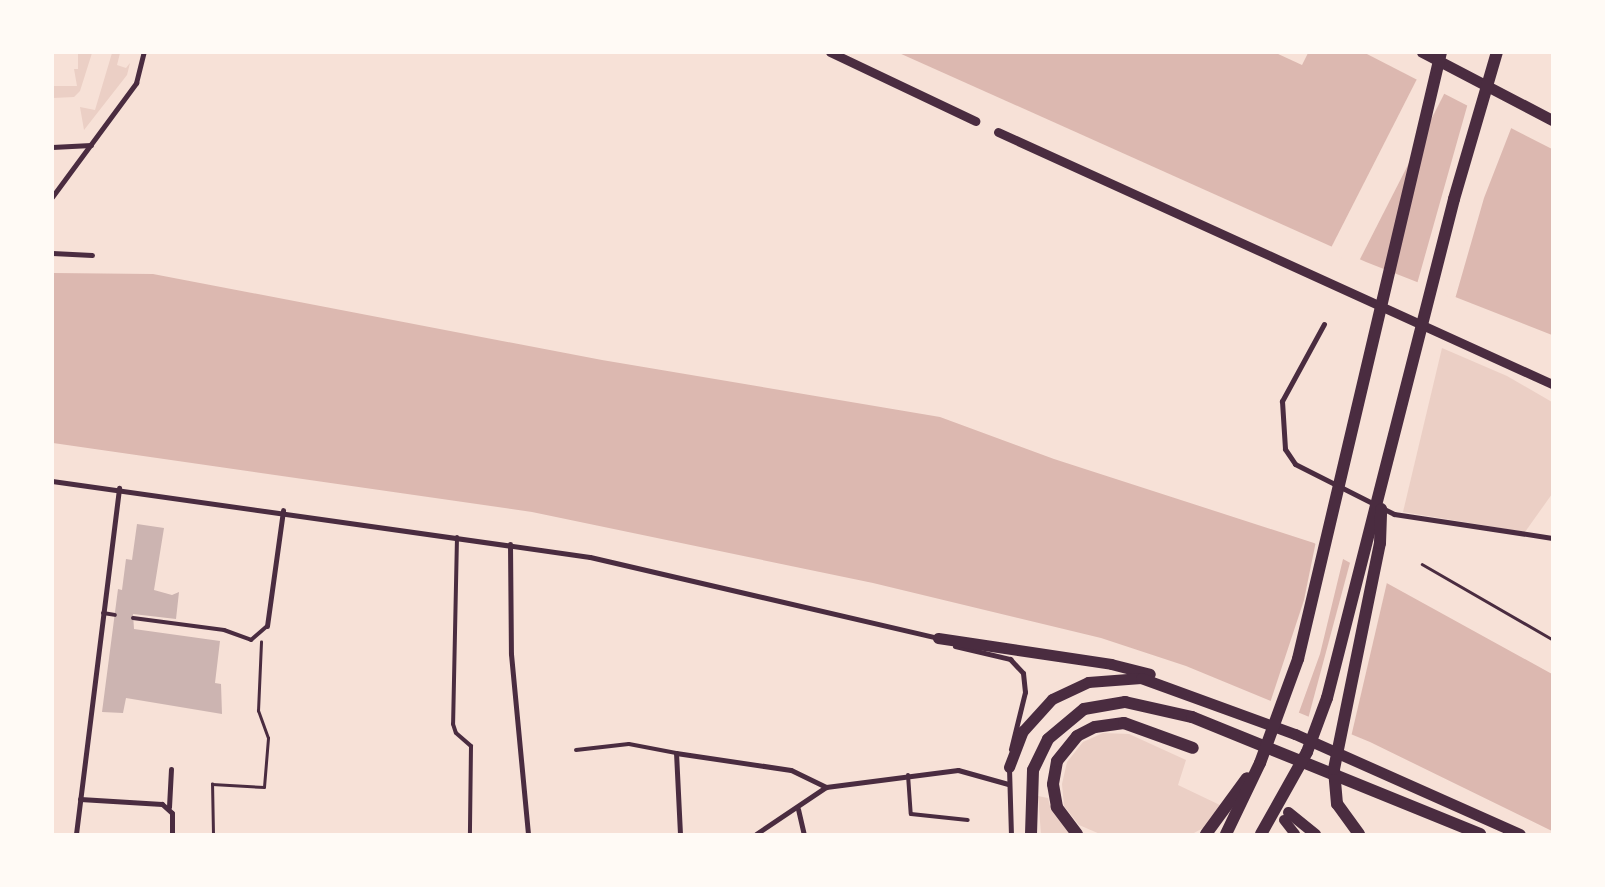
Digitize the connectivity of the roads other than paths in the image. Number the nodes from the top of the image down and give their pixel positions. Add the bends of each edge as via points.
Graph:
1 (144, 52) edge
2 (830, 52) edge
3 (1422, 52) edge
4 (1441, 52) edge
5 (1497, 52) edge
6 (1552, 120) edge
7 (976, 121) dead end
8 (998, 132) dead end
9 (92, 145) junction
10 (52, 147) edge
11 (52, 197) edge
12 (52, 253) edge
13 (92, 256) dead end
14 (1324, 324) dead end
15 (1552, 384) edge
16 (52, 481) edge
17 (119, 488) junction
18 (1381, 501) junction
19 (283, 510) junction
20 (457, 536) junction
21 (1552, 538) edge
22 (510, 544) junction
23 (103, 613) junction
24 (115, 615) dead end
25 (133, 618) dead end
26 (267, 626) joint
27 (938, 638) junction
28 (1234, 710) junction
29 (1193, 748) dead end
30 (576, 750) dead end
31 (676, 753) junction
32 (1260, 763) junction
33 (1009, 767) junction
34 (172, 769) dead end
35 (908, 775) junction
36 (1008, 784) junction
37 (826, 787) junction
38 (80, 799) junction
39 (169, 807) junction
40 (798, 809) junction
41 (1286, 816) joint
42 (968, 820) dead end
43 (1262, 833) edge
44 (76, 834) edge
45 (172, 834) edge
46 (470, 834) edge
47 (528, 834) edge
48 (680, 834) edge
49 (756, 834) edge
50 (804, 834) edge
51 (1011, 834) edge
52 (1031, 834) edge
53 (1077, 834) edge
54 (1206, 834) edge
55 (1226, 834) edge
56 (1295, 834) edge
57 (1315, 834) edge
58 (1359, 834) edge
59 (1480, 834) edge
60 (1520, 834) edge

1 - 9 street via 136,83
2 - 7 street
3 - 6 main road
4 - 32 highway via 1315,597 1298,659
5 - 18 highway via 1454,199
8 - 15 street
9 - 10 street
9 - 11 street
12 - 13 street
14 - 21 street via 1282,401 1284,444 1295,464 1394,514
16 - 17 street
17 - 19 street
17 - 23 street
18 - 43 highway via 1369,532 1327,698 1307,752
18 - 58 highway via 1380,543 1334,769 1337,804
19 - 20 street
19 - 26 street
20 - 22 street
20 - 46 lane via 453,724 456,733 471,746
22 - 27 street via 590,557
22 - 47 street via 511,654
23 - 24 lane
23 - 38 street
25 - 26 lane via 224,630 251,640
27 - 28 main road via 1130,668 1189,686
27 - 33 street via 1010,659 1025,682
28 - 33 main road via 1141,678 1088,682 1041,708 1023,732
28 - 60 main road
29 - 53 highway via 1124,724 1095,727 1077,736 1057,761 1054,790 1062,816
30 - 31 lane via 629,744
31 - 37 street via 791,770
31 - 48 street
32 - 54 highway
32 - 55 highway
33 - 36 street
34 - 39 street
35 - 36 street via 958,770
35 - 37 street
35 - 42 lane via 912,814
36 - 51 street
37 - 40 street
38 - 39 street
38 - 44 street
39 - 45 street
40 - 49 street
40 - 50 street
41 - 56 main road
41 - 57 main road
52 - 59 highway via 1033,770 1048,739 1066,719 1094,705 1138,702 1192,717

